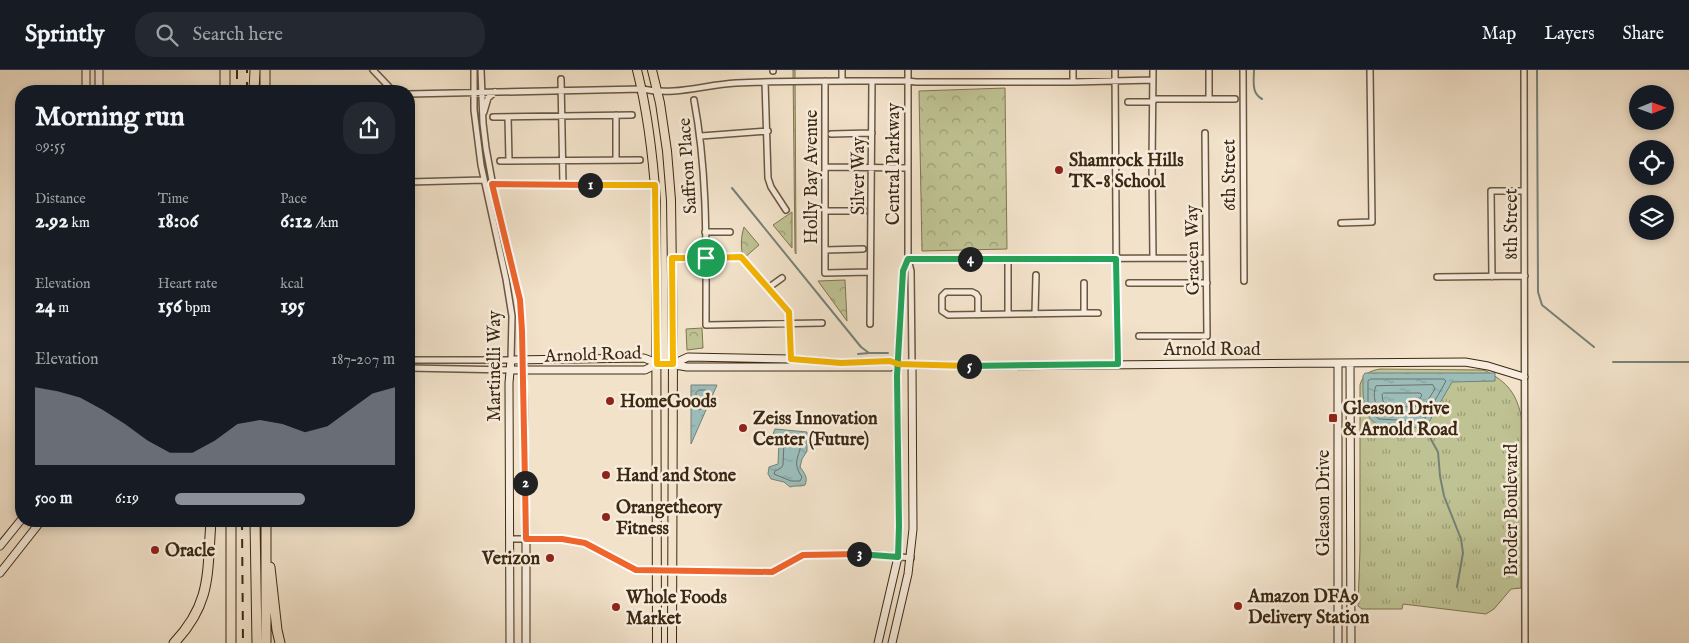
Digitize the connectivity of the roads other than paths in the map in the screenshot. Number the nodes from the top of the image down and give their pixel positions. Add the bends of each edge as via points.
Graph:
1 (86, 70) edge
2 (99, 70) edge
3 (225, 70) edge
4 (254, 70) edge
5 (265, 70) edge
6 (373, 70) edge
7 (474, 70) edge
8 (481, 70) edge
9 (637, 70) edge
10 (652, 70) edge
11 (842, 70) edge
12 (908, 70) edge
13 (1072, 70) edge
14 (1115, 70) edge
15 (1153, 70) edge
16 (1208, 70) edge
17 (1242, 70) edge
18 (1370, 70) edge
19 (1524, 70) edge
20 (561, 78) dead end
21 (908, 80) junction
22 (1115, 80) junction
23 (1153, 80) junction
24 (825, 81) junction
25 (842, 81) junction
26 (872, 81) junction
27 (766, 82) junction
28 (1073, 82) junction
29 (86, 85) edge
30 (99, 85) edge
31 (225, 85) edge
32 (254, 85) edge
33 (265, 85) edge
34 (387, 85) edge
35 (642, 89) junction
36 (561, 90) junction
37 (474, 92) junction
38 (482, 92) junction
39 (496, 92) junction
40 (657, 92) junction
41 (415, 94) edge
42 (1209, 98) junction
43 (1235, 99) dead end
44 (694, 100) dead end
45 (1153, 100) junction
46 (1128, 102) dead end
47 (616, 115) junction
48 (632, 115) dead end
49 (562, 116) junction
50 (494, 117) dead end
51 (508, 117) junction
52 (768, 131) junction
53 (1205, 133) dead end
54 (831, 134) dead end
55 (872, 134) junction
56 (701, 136) junction
57 (485, 137) junction
58 (562, 160) junction
59 (616, 160) junction
60 (640, 160) dead end
61 (509, 161) junction
62 (500, 162) dead end
63 (825, 167) junction
64 (871, 168) junction
65 (908, 168) junction
66 (415, 182) edge
67 (484, 182) junction
68 (492, 184) junction
69 (563, 185) junction
70 (655, 185) junction
71 (1524, 191) junction
72 (786, 210) dead end
73 (825, 211) junction
74 (864, 211) dead end
75 (1341, 223) dead end
76 (705, 232) junction
77 (730, 232) dead end
78 (863, 249) dead end
79 (825, 250) junction
80 (672, 258) junction
81 (706, 258) junction
82 (1008, 258) junction
83 (1153, 258) junction
84 (1206, 258) junction
85 (908, 259) junction
86 (1116, 259) junction
87 (870, 272) junction
88 (1036, 275) dead end
89 (1492, 276) junction
90 (1525, 276) junction
91 (1437, 277) dead end
92 (782, 278) dead end
93 (1244, 281) dead end
94 (1084, 283) dead end
95 (1129, 283) dead end
96 (1207, 283) junction
97 (768, 288) junction
98 (1084, 313) junction
99 (1008, 314) junction
100 (1035, 314) junction
101 (1098, 314) dead end
102 (978, 315) junction
103 (791, 323) junction
104 (822, 323) dead end
105 (870, 324) dead end
106 (1140, 336) dead end
107 (791, 359) junction
108 (415, 360) edge
109 (511, 360) junction
110 (522, 360) junction
111 (1338, 363) junction
112 (1350, 363) junction
113 (657, 364) junction
114 (673, 364) junction
115 (898, 364) junction
116 (912, 364) junction
117 (1118, 364) junction
118 (415, 368) edge
119 (510, 370) junction
120 (523, 370) junction
121 (1524, 377) junction
122 (15, 527) edge
123 (36, 527) edge
124 (210, 527) edge
125 (231, 527) edge
126 (255, 527) edge
127 (266, 527) edge
128 (510, 539) junction
129 (526, 539) junction
130 (0, 546) edge
131 (266, 555) junction
132 (898, 557) junction
133 (911, 558) junction
134 (673, 570) junction
135 (658, 571) junction
136 (0, 573) edge
137 (174, 643) edge
138 (231, 643) edge
139 (257, 643) edge
140 (266, 643) edge
141 (280, 643) edge
142 (510, 643) edge
143 (526, 643) edge
144 (657, 643) edge
145 (672, 643) edge
146 (878, 643) edge
147 (892, 643) edge
148 (1338, 643) edge
149 (1351, 643) edge
150 (1525, 643) edge

1 - 29 street
2 - 30 street
3 - 31 highway
4 - 32 highway
5 - 33 highway
6 - 34 street
7 - 37 street, Martinelli Way
8 - 38 street, Martinelli Way
9 - 35 main road
10 - 40 main road
11 - 25 street
12 - 21 street, Central Parkway
13 - 28 street
14 - 22 street
15 - 23 street
16 - 42 street
17 - 93 street, 6th Street
18 - 75 street via 1372,222
19 - 71 street, 8th Street
20 - 36 street
21 - 26 street
21 - 28 street
21 - 65 street, Central Parkway
22 - 23 street
22 - 28 street
22 - 86 street
23 - 45 street
24 - 25 street
24 - 27 street
24 - 63 street, Holly Bay Avenue
25 - 26 street
26 - 55 street, Silver Way
27 - 40 street
27 - 52 street
35 - 36 street
35 - 40 street
35 - 70 main road
36 - 39 street
36 - 49 street
37 - 38 street
37 - 41 street
37 - 67 street, Martinelli Way
38 - 39 street
38 - 57 street, Martinelli Way
39 - 57 street, Martinelli Way via 488,98 484,111
40 - 80 main road via 667,150
42 - 43 street
42 - 45 street
44 - 56 street, Saffron Place
45 - 46 street
45 - 83 street
47 - 48 street
47 - 49 street
47 - 59 street
49 - 51 street
49 - 58 street
50 - 51 street
51 - 61 street
52 - 56 street
52 - 72 street via 768,178
53 - 84 street, Gracen Way
54 - 55 street
55 - 64 street, Silver Way
56 - 76 street, Saffron Place
57 - 68 street, Martinelli Way
58 - 59 street
58 - 61 street
58 - 69 street
59 - 60 street
61 - 62 street
63 - 64 street
63 - 73 street, Holly Bay Avenue
64 - 65 street
64 - 87 street, Silver Way
65 - 85 street, Central Parkway
66 - 67 street
67 - 68 street
67 - 109 street, Martinelli Way via 512,316
68 - 69 street
68 - 110 street, Martinelli Way via 520,300
69 - 70 street
70 - 113 main road
71 - 89 street via 1492,191
71 - 90 street, 8th Street
73 - 74 street
73 - 79 street, Holly Bay Avenue
76 - 77 street
76 - 81 street, Saffron Place
78 - 79 street
79 - 87 street, Holly Bay Avenue via 825,273
80 - 81 street
80 - 114 main road
81 - 97 street via 741,257
81 - 103 street, Saffron Place via 706,325
82 - 85 street
82 - 86 street
82 - 99 street
83 - 84 street
83 - 86 street
84 - 96 street, Gracen Way
85 - 115 street, Central Parkway via 903,271
85 - 116 street, Central Parkway via 911,271
86 - 117 street
87 - 105 street, Silver Way
88 - 100 street
89 - 90 street
89 - 91 street
90 - 121 street, 8th Street
92 - 97 street
94 - 98 street
95 - 96 street
96 - 106 street, Gracen Way via 1207,336
97 - 103 street via 789,312
98 - 100 street
98 - 101 street
99 - 100 street
99 - 102 street
102 - 102 street via 944,313 942,296 946,292 976,294
103 - 104 street
103 - 107 street
107 - 114 street, Arnold Road via 688,357
107 - 115 street, Arnold Road via 841,363 890,361
108 - 109 street, Arnold Road
109 - 110 street, Arnold Road
109 - 119 street, Martinelli Way
110 - 113 street, Arnold Road via 644,358
110 - 120 street, Martinelli Way
111 - 112 street, Arnold Road
111 - 117 street, Arnold Road
111 - 148 street, Gleason Drive
112 - 121 street, Arnold Road via 1465,362
112 - 149 street, Gleason Drive
113 - 114 street, Arnold Road
113 - 120 street, Arnold Road via 645,370
113 - 135 main road
114 - 115 street, Arnold Road via 686,367 832,368 890,367
114 - 134 main road
115 - 116 street, Arnold Road
115 - 132 street, Central Parkway
116 - 117 street, Arnold Road
116 - 133 street, Central Parkway
118 - 119 street, Arnold Road
119 - 120 street, Arnold Road
119 - 128 street, Martinelli Way
120 - 129 street, Martinelli Way
121 - 150 street, Broder Boulevard
122 - 130 street
123 - 136 street
124 - 137 highway via 200,607
125 - 138 highway
126 - 139 highway
127 - 131 highway
128 - 129 street
128 - 142 street, Martinelli Way
129 - 135 street via 585,543 636,570
129 - 143 street, Martinelli Way
131 - 140 highway
131 - 141 highway via 272,574
132 - 133 street
132 - 134 street via 803,555 772,572
132 - 146 street, Central Parkway
133 - 147 street, Central Parkway
134 - 135 street
134 - 145 main road
135 - 144 main road

